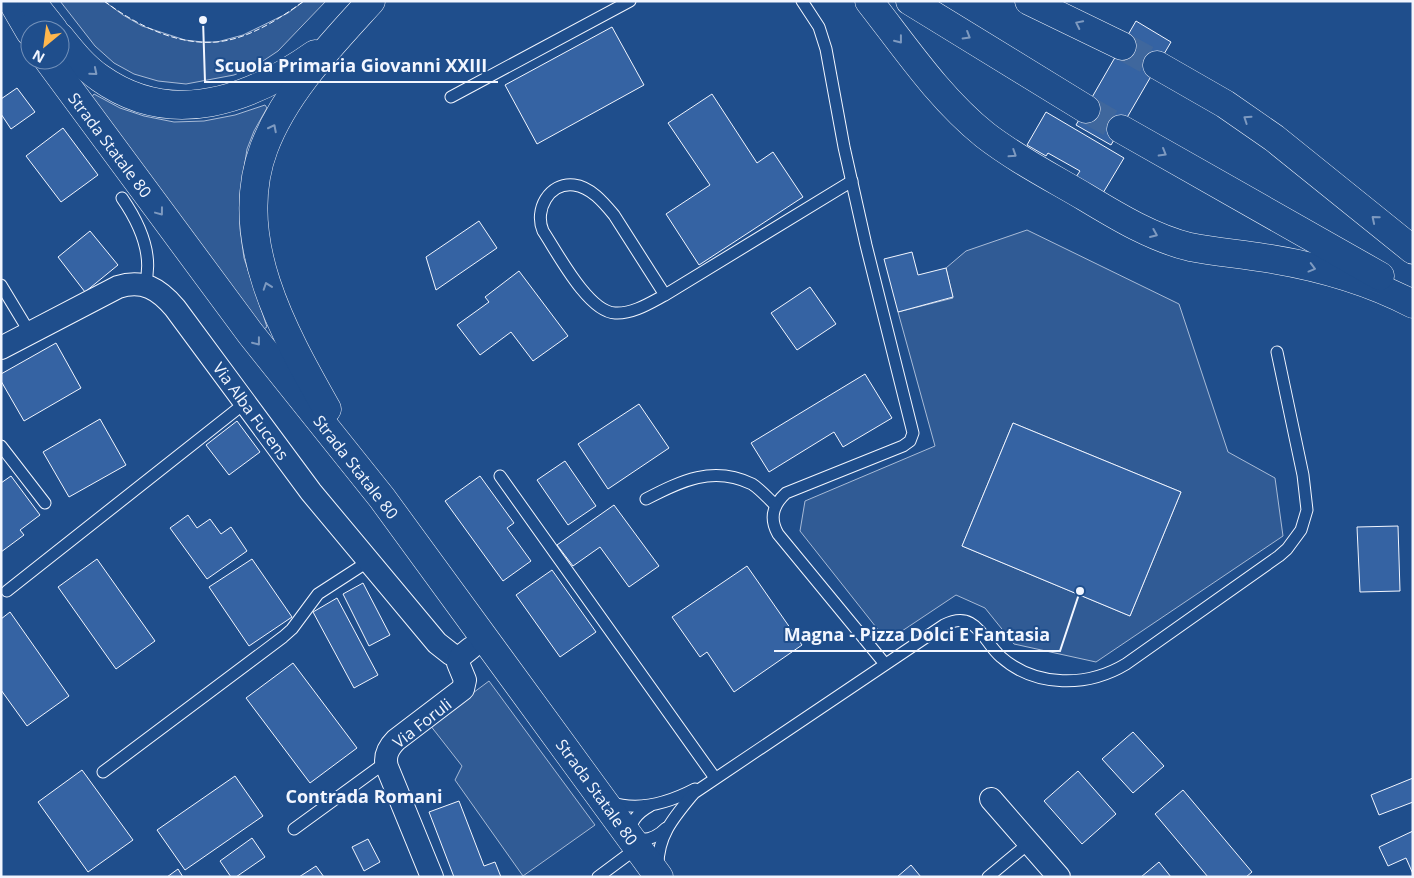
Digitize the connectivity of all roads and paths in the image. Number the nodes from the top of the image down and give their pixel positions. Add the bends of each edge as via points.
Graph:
1 (12, 1) edge
2 (31, 1) edge
3 (371, 1) edge
4 (630, 1) edge
5 (802, 1) edge
6 (869, 1) edge
7 (910, 1) edge
8 (1029, 1) edge
9 (23, 20) edge
10 (46, 20) edge
11 (344, 31) junction
12 (1122, 46) tunnel mouth
13 (70, 49) edge
14 (1158, 65) tunnel mouth
15 (55, 70) edge
16 (452, 97) dead end
17 (1086, 109) tunnel mouth
18 (1121, 129) tunnel mouth
19 (852, 182) junction
20 (122, 198) dead end
21 (1413, 250) edge
22 (1, 285) edge
23 (145, 285) junction
24 (665, 295) junction
25 (1413, 296) edge
26 (1413, 304) edge
27 (30, 333) junction
28 (1, 348) edge
29 (1276, 352) dead end
30 (245, 403) junction
31 (1, 446) edge
32 (500, 476) dead end
33 (382, 498) junction
34 (646, 499) dead end
35 (44, 503) dead end
36 (775, 505) junction
37 (369, 562) junction
38 (7, 591) dead end
39 (485, 638) junction
40 (460, 658) junction
41 (885, 664) junction
42 (386, 762) junction
43 (103, 772) dead end
44 (711, 780) junction
45 (991, 799) dead end
46 (604, 800) junction
47 (657, 803) junction
48 (670, 824) junction
49 (294, 829) dead end
50 (634, 842) junction
51 (1029, 843) junction
52 (658, 876) edge
53 (432, 877) edge
54 (598, 877) edge
55 (988, 877) edge
56 (1059, 877) edge

1 - 9 main road
2 - 10 main road
3 - 11 main road
4 - 16 lane
5 - 19 lane via 813,15 823,38
6 -> 26 main road via 929,78 978,128 1013,155 1122,219 1190,247 1301,265 1366,284
7 -> 17 main road
12 -> 8 main road
13 -> 11 main road via 99,77 139,98 179,105 202,104 221,101 270,82 292,70
33 -> 11 main road via 317,392 280,320 258,260 254,230 254,199 263,149 294,93
21 -> 14 main road via 1274,138 1217,99
15 -> 33 main road, Strada Statale 80 via 250,333
18 -> 25 main road
19 - 24 lane
19 - 36 lane via 913,428 912,437 903,446 793,489
20 - 23 lane via 145,245 148,268
22 - 27 lane
23 - 27 street via 131,283 118,287
23 - 30 street, Via Alba Fucens via 175,308
24 - 24 lane via 636,310 620,313 606,312 595,305 543,231 540,208 546,198 562,187 573,185 594,194 614,215
27 - 28 street
29 - 41 lane via 1303,475 1307,510 1302,530 1271,562 1126,664 1087,680 1060,681 1017,668 999,655 973,625 963,620 944,625
30 - 37 street, Via Alba Fucens via 311,492
30 - 38 lane
31 - 35 lane
32 - 44 lane
33 - 39 main road, Strada Statale 80
34 - 36 lane via 678,483 711,476 754,485
36 - 41 lane via 772,520 778,534
37 - 40 street, Via Alba Fucens via 438,643
37 - 43 lane via 318,594 283,637
39 - 40 street
39 - 46 main road, Strada Statale 80
40 - 42 street, Via Foruli via 459,666 465,680 463,689 394,742 386,754
41 - 44 lane
42 - 49 lane
42 - 53 street, Via Foruli
44 - 47 lane via 680,796
44 - 48 lane via 694,793
45 - 51 street
46 - 47 lane via 630,806
46 - 50 main road, Strada Statale 80
47 - 50 lane via 636,817 631,827
48 - 50 lane via 651,838
48 - 52 lane via 658,851
50 - 52 main road, Strada Statale 80
50 - 54 lane
51 - 55 lane
51 - 56 street

